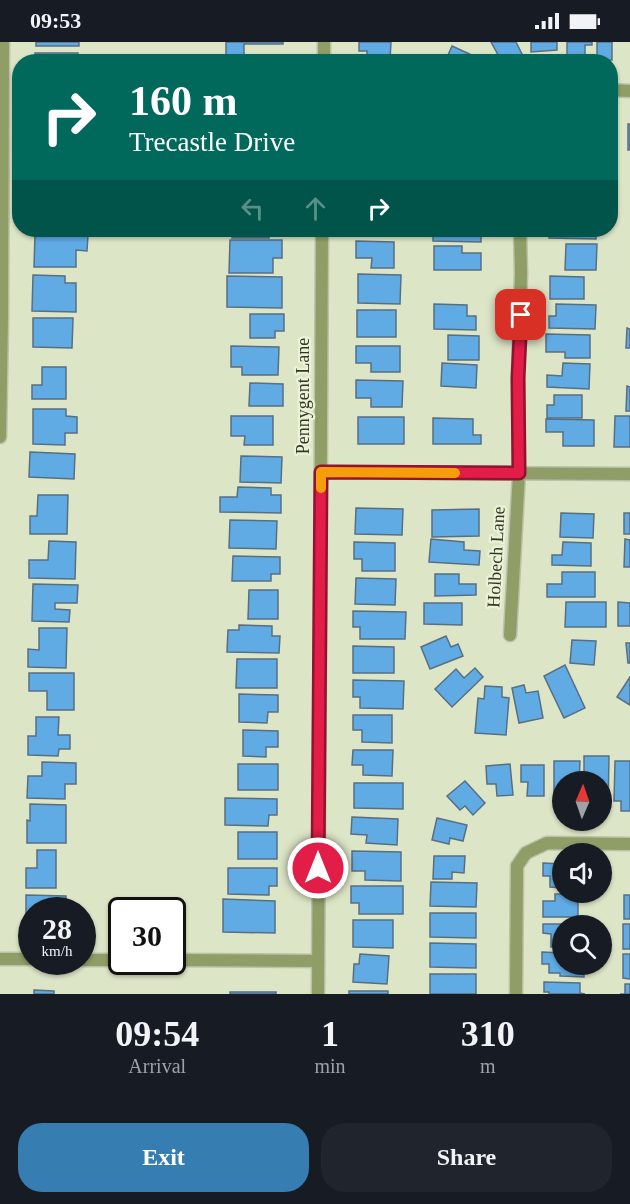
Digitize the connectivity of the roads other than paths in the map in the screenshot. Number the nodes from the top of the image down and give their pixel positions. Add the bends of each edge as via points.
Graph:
1 (3, 42) edge
2 (322, 237) edge
3 (520, 237) edge
4 (0, 437) edge
5 (321, 472) junction
6 (519, 473) junction
7 (630, 474) edge
8 (510, 635) dead end
9 (630, 844) edge
10 (0, 959) edge
11 (18, 959) edge
12 (186, 960) edge
13 (318, 961) junction
14 (318, 994) edge
15 (516, 994) edge

1 - 4 street
2 - 5 street, Pennygent Lane
3 - 6 street, Holbech Lane
5 - 6 street
5 - 13 street, Pennygent Lane
6 - 7 street
6 - 8 street, Holbech Lane
9 - 15 street via 547,843 526,853 518,866
10 - 11 street
12 - 13 street
13 - 14 street, Pennygent Lane

